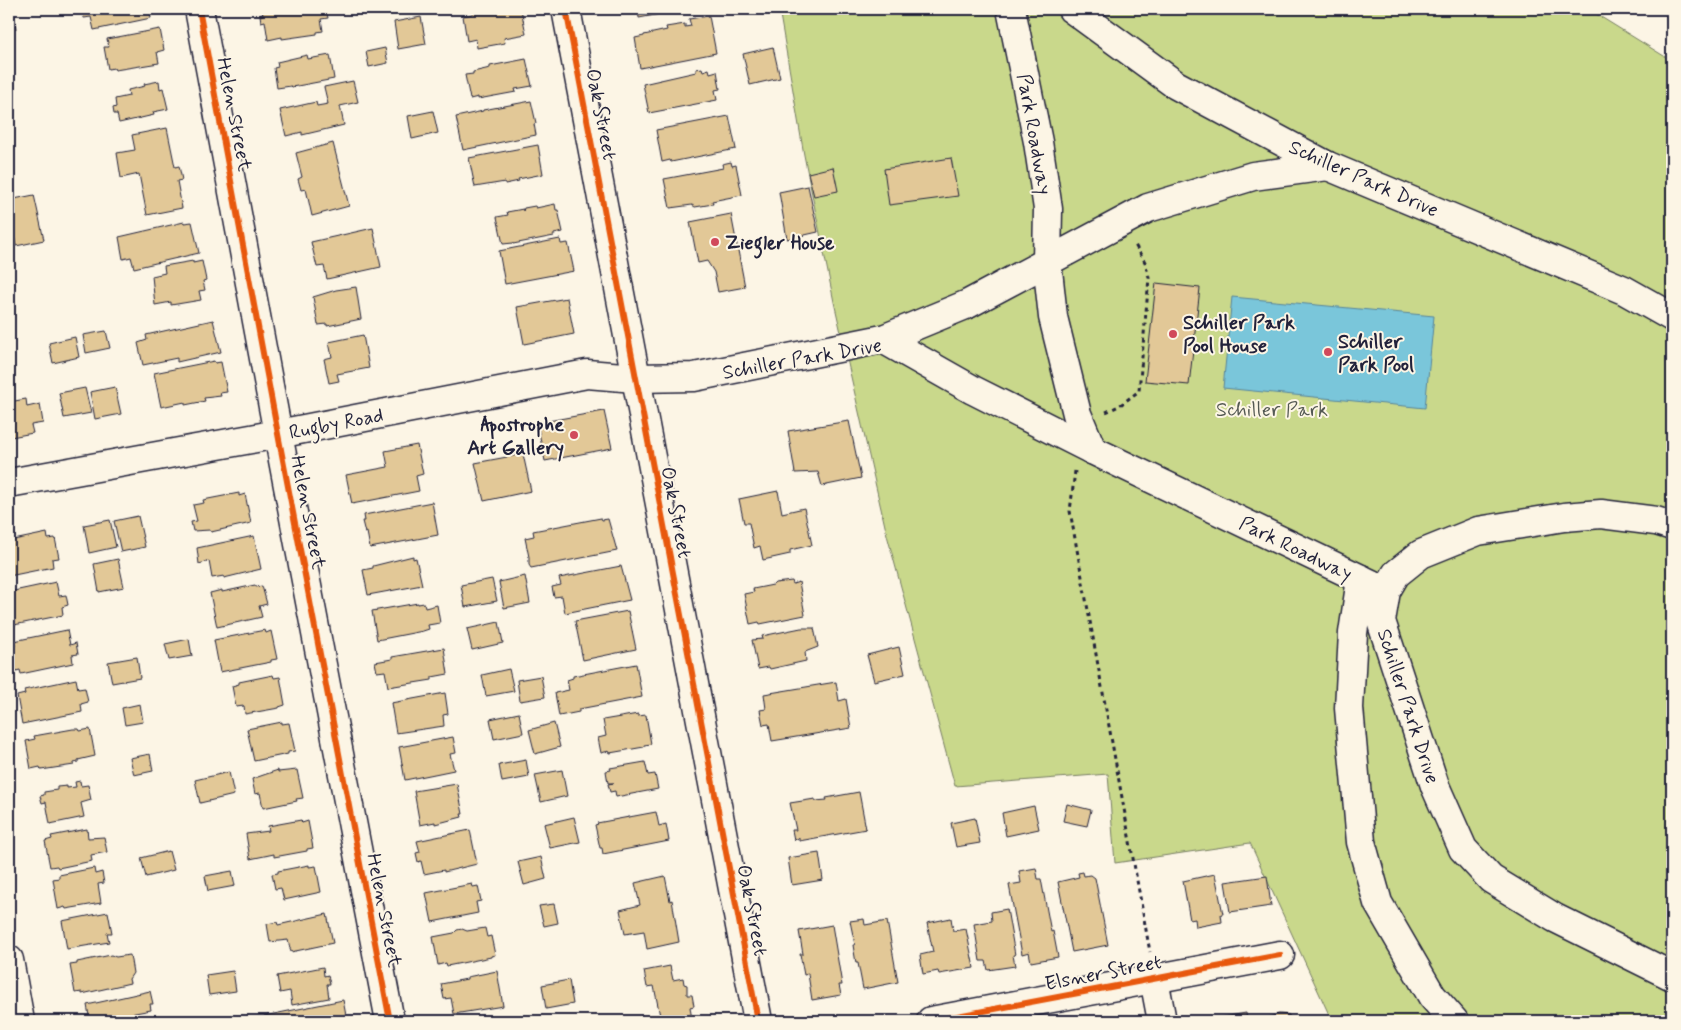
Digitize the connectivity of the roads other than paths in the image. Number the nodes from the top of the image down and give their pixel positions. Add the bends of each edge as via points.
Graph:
1 (198, 9) edge
2 (566, 9) edge
3 (1011, 9) edge
4 (1072, 9) edge
5 (1328, 166) junction
6 (1047, 261) junction
7 (1672, 318) edge
8 (883, 339) junction
9 (635, 378) junction
10 (278, 434) junction
11 (1084, 439) junction
12 (9, 484) edge
13 (1672, 526) edge
14 (1361, 579) junction
15 (1386, 591) junction
16 (1280, 955) dead end
17 (9, 960) edge
18 (1672, 976) edge
19 (1154, 979) junction
20 (20, 1021) edge
21 (390, 1021) edge
22 (758, 1021) edge
23 (931, 1021) edge
24 (1162, 1021) edge
25 (1454, 1021) edge

1 - 10 street, Helen Street
2 - 9 street, Oak Street
3 - 6 street, Park Roadway via 1044,180 1048,209
4 - 5 street, Schiller Park Drive via 1176,85
5 - 6 street via 1253,176 1148,208
5 - 7 street, Schiller Park Drive via 1624,290
6 - 8 street via 968,304
6 - 11 street, Park Roadway via 1053,317
8 - 9 street, Schiller Park Drive via 694,377
8 - 11 street, Schiller Park Drive via 973,390
9 - 10 street, Rugby Road via 588,374
9 - 22 street, Oak Street
10 - 12 street, Rugby Road
10 - 21 street, Helen Street
11 - 14 street, Park Roadway
13 - 15 street, Schiller Park Drive via 1601,514 1478,531 1422,554 1396,574
14 - 15 street
14 - 25 street, Park Roadway via 1353,633 1349,708 1361,842 1378,903 1432,996
15 - 18 street, Schiller Park Drive via 1381,621 1435,786 1463,849 1491,879 1555,918
16 - 19 street, Elsner Street
17 - 20 street
19 - 23 street, Elsner Street
19 - 24 street

